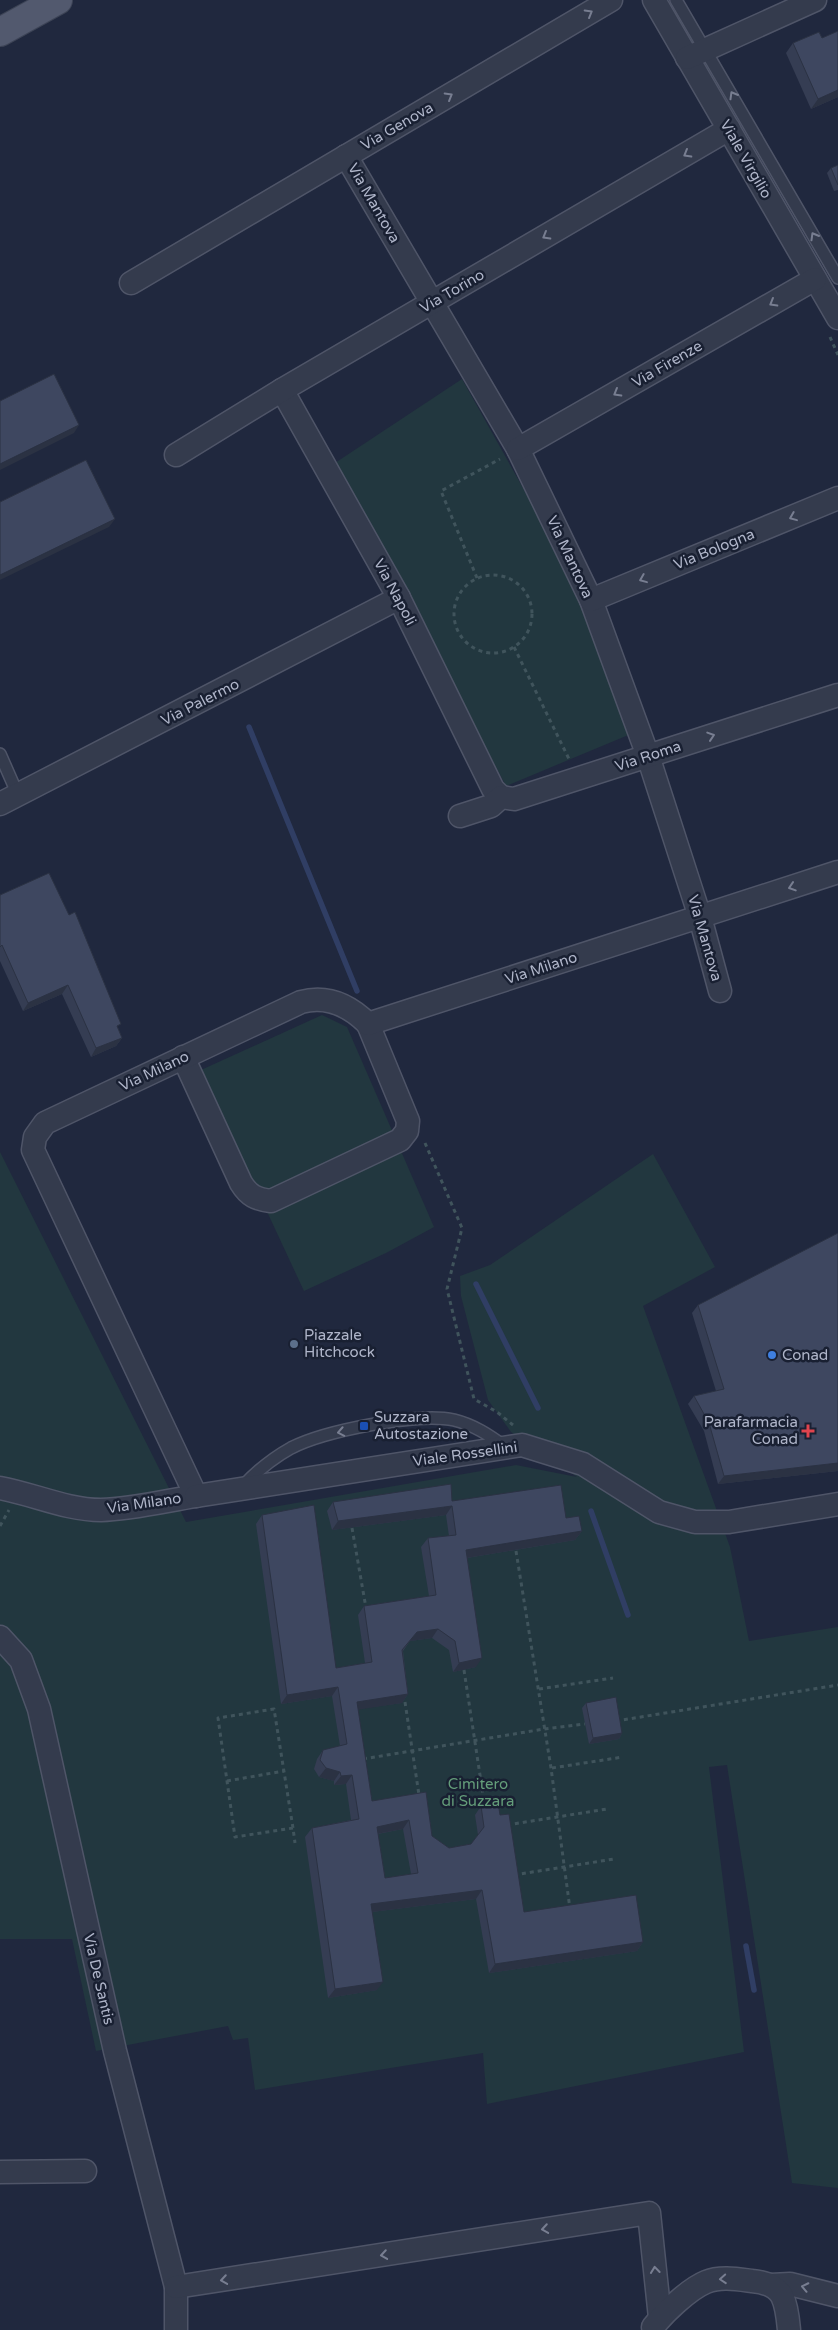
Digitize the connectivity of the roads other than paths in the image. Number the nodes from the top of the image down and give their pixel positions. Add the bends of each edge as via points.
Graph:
1 (58, 0) edge
2 (611, 0) edge
3 (654, 0) edge
4 (676, 0) edge
5 (814, 0) edge
6 (0, 32) edge
7 (696, 54) junction
8 (729, 129) junction
9 (346, 156) junction
10 (828, 281) edge
11 (131, 283) dead end
12 (432, 303) junction
13 (838, 318) edge
14 (282, 390) junction
15 (518, 449) junction
16 (176, 455) dead end
17 (838, 498) edge
18 (399, 598) junction
19 (591, 600) junction
20 (838, 695) edge
21 (0, 754) edge
22 (648, 756) junction
23 (501, 797) junction
24 (9, 799) edge
25 (460, 816) dead end
26 (838, 872) edge
27 (700, 917) junction
28 (720, 991) dead end
29 (368, 1024) junction
30 (183, 1057) junction
31 (513, 1446) junction
32 (0, 1488) edge
33 (241, 1488) junction
34 (196, 1496) junction
35 (838, 1504) edge
36 (0, 1637) edge
37 (85, 2171) dead end
38 (0, 2172) edge
39 (771, 2285) junction
40 (176, 2287) junction
41 (838, 2296) edge
42 (656, 2324) edge
43 (176, 2330) edge
44 (789, 2330) edge

1 - 6 main road
9 -> 2 street, Via Genova
3 - 7 street, Viale Virgilio
4 - 7 lane via 697,39
5 - 7 street
7 - 8 street, Viale Virgilio
10 -> 7 lane
8 - 10 street, Viale Virgilio
8 -> 12 street, Via Torino
9 - 11 street, Via Genova
9 - 12 street, Via Mantova
10 - 13 street, Viale Virgilio
10 -> 15 street, Via Firenze
12 - 14 street, Via Torino
12 - 15 street, Via Mantova
14 - 16 street, Via Torino
14 - 18 street, Via Napoli
15 - 19 street, Via Mantova
17 -> 19 street, Via Bologna
18 - 23 street, Via Napoli via 493,789
18 - 24 street, Via Palermo
19 - 22 street, Via Mantova
22 -> 20 street, Via Roma
21 - 24 lane
22 - 23 street, Via Roma via 514,799
22 - 27 street, Via Mantova
23 - 25 street, Via Roma via 491,806
26 -> 27 street, Via Milano
27 - 28 street, Via Mantova
27 - 29 street, Via Milano
29 - 30 street, Via Milano via 344,1005 313,999
29 - 30 street via 408,1121 405,1133 400,1140 270,1201 257,1199 241,1184
30 - 34 street, Via Milano via 45,1123 35,1137 33,1150
31 - 33 street, Viale Rossellini
31 -> 33 lane via 454,1420 422,1418 376,1425 324,1436 291,1448 258,1470
31 - 35 street, Viale Rossellini via 583,1464 659,1512 695,1522 729,1522
32 - 34 street, Via Milano via 100,1510
33 - 34 street, Viale Rossellini
36 - 40 street, Via De Santis via 21,1660 39,1709 115,2051
37 - 38 street
41 -> 39 street via 790,2284
39 -> 42 street via 727,2278 706,2282 694,2288
39 - 44 street via 786,2306
42 -> 40 street via 649,2213
40 - 43 street, Via De Santis

